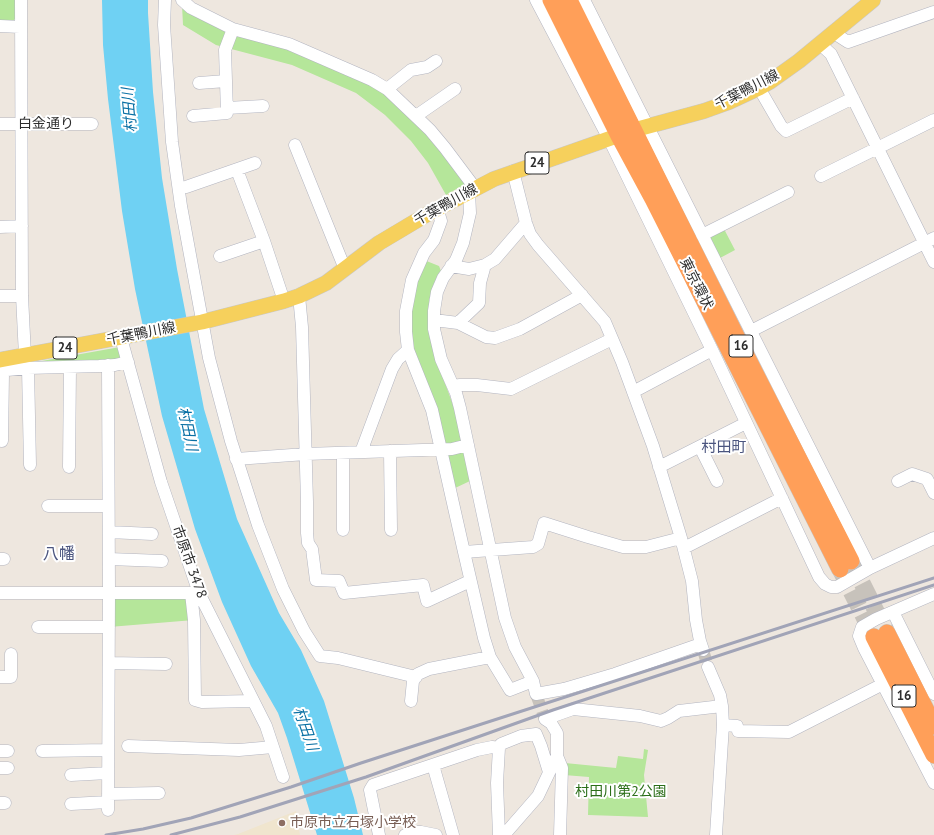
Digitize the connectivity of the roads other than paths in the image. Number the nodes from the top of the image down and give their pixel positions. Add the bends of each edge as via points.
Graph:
1 (21, 0) edge
2 (165, 0) edge
3 (182, 0) edge
4 (536, 0) edge
5 (551, 0) edge
6 (569, 0) edge
7 (584, 0) edge
8 (873, 0) edge
9 (934, 12) edge
10 (0, 26) edge
11 (20, 27) junction
12 (232, 29) junction
13 (834, 33) junction
14 (820, 44) junction
15 (436, 61) dead end
16 (226, 81) junction
17 (199, 83) dead end
18 (758, 88) junction
19 (387, 89) junction
20 (456, 89) dead end
21 (853, 98) junction
22 (263, 106) dead end
23 (227, 108) junction
24 (193, 116) dead end
25 (416, 116) junction
26 (934, 120) edge
27 (0, 124) edge
28 (21, 124) junction
29 (92, 124) dead end
30 (628, 133) junction
31 (295, 145) dead end
32 (878, 148) junction
33 (255, 163) dead end
34 (237, 170) junction
35 (513, 171) junction
36 (821, 176) dead end
37 (186, 187) dead end
38 (472, 190) junction
39 (788, 192) dead end
40 (437, 208) junction
41 (526, 223) junction
42 (22, 226) junction
43 (0, 227) edge
44 (702, 235) junction
45 (929, 240) edge
46 (264, 241) junction
47 (220, 256) dead end
48 (934, 262) edge
49 (485, 265) junction
50 (452, 266) junction
51 (345, 269) junction
52 (683, 275) junction
53 (582, 295) junction
54 (0, 296) edge
55 (22, 296) junction
56 (299, 296) junction
57 (284, 301) junction
58 (434, 320) junction
59 (200, 322) junction
60 (458, 323) junction
61 (751, 331) junction
62 (126, 337) junction
63 (612, 338) junction
64 (408, 350) junction
65 (712, 350) junction
66 (27, 362) junction
67 (128, 362) junction
68 (0, 365) edge
69 (108, 365) junction
70 (70, 367) junction
71 (453, 386) junction
72 (633, 392) junction
73 (746, 423) junction
74 (2, 442) dead end
75 (468, 445) junction
76 (700, 447) junction
77 (442, 449) junction
78 (390, 451) junction
79 (361, 452) junction
80 (342, 453) junction
81 (306, 454) junction
82 (236, 459) junction
83 (30, 465) dead end
84 (69, 467) dead end
85 (660, 467) junction
86 (930, 477) edge
87 (898, 481) dead end
88 (717, 482) dead end
89 (934, 493) edge
90 (782, 498) junction
91 (48, 506) dead end
92 (108, 506) junction
93 (343, 530) dead end
94 (391, 530) dead end
95 (109, 532) junction
96 (152, 534) dead end
97 (934, 538) edge
98 (683, 543) junction
99 (491, 550) junction
100 (464, 552) junction
101 (109, 559) junction
102 (162, 561) dead end
103 (870, 568) junction
104 (470, 581) junction
105 (0, 592) edge
106 (110, 592) junction
107 (195, 593) junction
108 (933, 598) edge
109 (892, 612) junction
110 (38, 627) dead end
111 (109, 627) junction
112 (11, 654) dead end
113 (490, 657) junction
114 (109, 663) junction
115 (166, 664) dead end
116 (708, 667) tunnel mouth
117 (0, 676) edge
118 (416, 676) junction
119 (533, 680) junction
120 (883, 684) junction
121 (934, 694) edge
122 (253, 701) junction
123 (411, 701) dead end
124 (722, 706) junction
125 (723, 725) junction
126 (934, 726) edge
127 (128, 746) dead end
128 (273, 747) junction
129 (499, 748) junction
130 (108, 750) junction
131 (42, 751) dead end
132 (934, 755) edge
133 (557, 756) junction
134 (433, 765) junction
135 (549, 772) junction
136 (108, 773) junction
137 (72, 775) dead end
138 (283, 777) dead end
139 (934, 783) edge
140 (158, 793) dead end
141 (108, 802) junction
142 (71, 804) dead end
143 (379, 835) edge
144 (405, 835) edge
145 (436, 835) edge
146 (453, 835) edge
147 (499, 835) edge
148 (504, 835) edge
149 (560, 835) edge
150 (716, 835) edge

1 - 11 street
2 - 59 street via 164,25 172,142
3 - 12 street via 191,8
4 - 30 street via 595,112
5 - 30 highway, 東京環状 / 16
6 - 30 highway, 東京環状 / 16
7 - 30 street via 633,95
8 - 13 main road, 千葉鴨川線 / 24
9 - 13 street via 848,42
10 - 11 street
11 - 28 street
12 - 16 street via 225,50
12 - 19 street via 289,44
13 - 14 main road, 千葉鴨川線 / 24
14 - 18 main road, 千葉鴨川線 / 24
14 - 21 street via 831,54
15 - 19 street via 427,67 411,70
16 - 17 street
16 - 23 street
18 - 21 street via 786,131
18 - 30 main road, 千葉鴨川線 / 24 via 704,111
19 - 25 street
20 - 25 street
21 - 32 street
22 - 23 street
23 - 24 street via 227,113
25 - 38 street via 445,148
26 - 32 street
27 - 28 street, 白金通り
28 - 29 street, 白金通り
28 - 42 street
30 - 35 main road, 千葉鴨川線 / 24
30 - 44 street via 667,164
30 - 52 highway, 東京環状 / 16
30 - 52 highway, 東京環状 / 16 via 737,338 845,565
31 - 51 street
32 - 36 street
32 - 45 street
33 - 34 street
34 - 37 street
34 - 46 street
35 - 38 main road, 千葉鴨川線 / 24
35 - 41 street
38 - 40 main road, 千葉鴨川線 / 24
38 - 50 street via 463,243
39 - 44 street
40 - 51 main road, 千葉鴨川線 / 24 via 379,244
40 - 64 street via 441,221 434,240 424,253 412,280 406,311
41 - 49 street via 495,259
41 - 53 street via 538,245
42 - 43 street
42 - 55 street
44 - 61 street
45 - 48 street
45 - 61 street
46 - 47 street
46 - 57 street
49 - 50 street via 469,269
49 - 60 street via 480,282 479,303
50 - 58 street via 437,292
51 - 56 main road, 千葉鴨川線 / 24 via 326,283
52 - 65 street
53 - 60 street via 520,329 495,338 486,337
53 - 63 street via 605,322
54 - 55 street
55 - 66 street
56 - 57 main road, 千葉鴨川線 / 24
56 - 81 street
57 - 59 main road, 千葉鴨川線 / 24
58 - 60 street
58 - 71 street via 441,359
59 - 62 main road, 千葉鴨川線 / 24
59 - 82 street
61 - 103 street
62 - 66 main road, 千葉鴨川線 / 24
62 - 67 street, 市原市 3478
63 - 71 street via 511,390 477,385
63 - 72 street
64 - 77 street via 432,410
64 - 79 street via 392,369
65 - 72 street
65 - 73 street
66 - 68 main road, 千葉鴨川線 / 24
66 - 70 street
66 - 83 street
67 - 69 street
67 - 107 street, 市原市 3478
68 - 74 street via 3,372
69 - 70 street
69 - 92 street
70 - 84 street
71 - 75 street
72 - 85 street
73 - 76 street
73 - 90 street
75 - 77 street
75 - 99 street
76 - 85 street
76 - 88 street
77 - 78 street
77 - 100 street
78 - 79 street
78 - 94 street
79 - 80 street
80 - 81 street
80 - 93 street
81 - 82 street
81 - 104 street via 307,533 316,580 339,581 344,592 423,585 427,601
82 - 118 street via 283,589 320,656
85 - 98 street
86 - 87 street via 912,474
86 - 89 street
90 - 98 street
90 - 103 street via 819,577 825,584 837,587
91 - 92 street
92 - 95 street
95 - 96 street
95 - 101 street
97 - 103 street
98 - 99 street via 623,547 544,523 538,544 533,547
98 - 119 street via 692,581 702,647 564,689 536,694
99 - 100 street
99 - 119 street via 509,633
100 - 104 street
101 - 102 street
101 - 106 street
104 - 113 street
105 - 106 street
106 - 107 street
106 - 111 street
107 - 122 street, 市原市 3478
107 - 122 street via 195,700
108 - 109 street
109 - 120 street via 862,627 860,636
109 - 121 street
110 - 111 street
111 - 114 street
112 - 117 street via 11,677
113 - 118 street via 429,669
113 - 119 street via 510,690
114 - 115 street
114 - 130 street
116 - 124 street
118 - 123 street
120 - 125 street via 789,732 738,731 737,726
120 - 139 street
122 - 128 street, 市原市 3478
124 - 125 street
124 - 133 street via 679,711 661,721 640,716 573,709 545,719 558,733
125 - 150 street
126 - 132 highway, 16 via 881,635
127 - 128 street via 239,750
128 - 138 street, 市原市 3478
129 - 134 street via 477,750
129 - 135 street via 501,744 521,736 536,734
129 - 147 street
130 - 131 street
130 - 136 street
133 - 135 street
133 - 149 street via 562,768
134 - 143 street via 373,785 370,790
134 - 146 street
135 - 148 street via 538,796
136 - 137 street
136 - 141 street
140 - 141 street
141 - 142 street
144 - 145 street via 421,832

